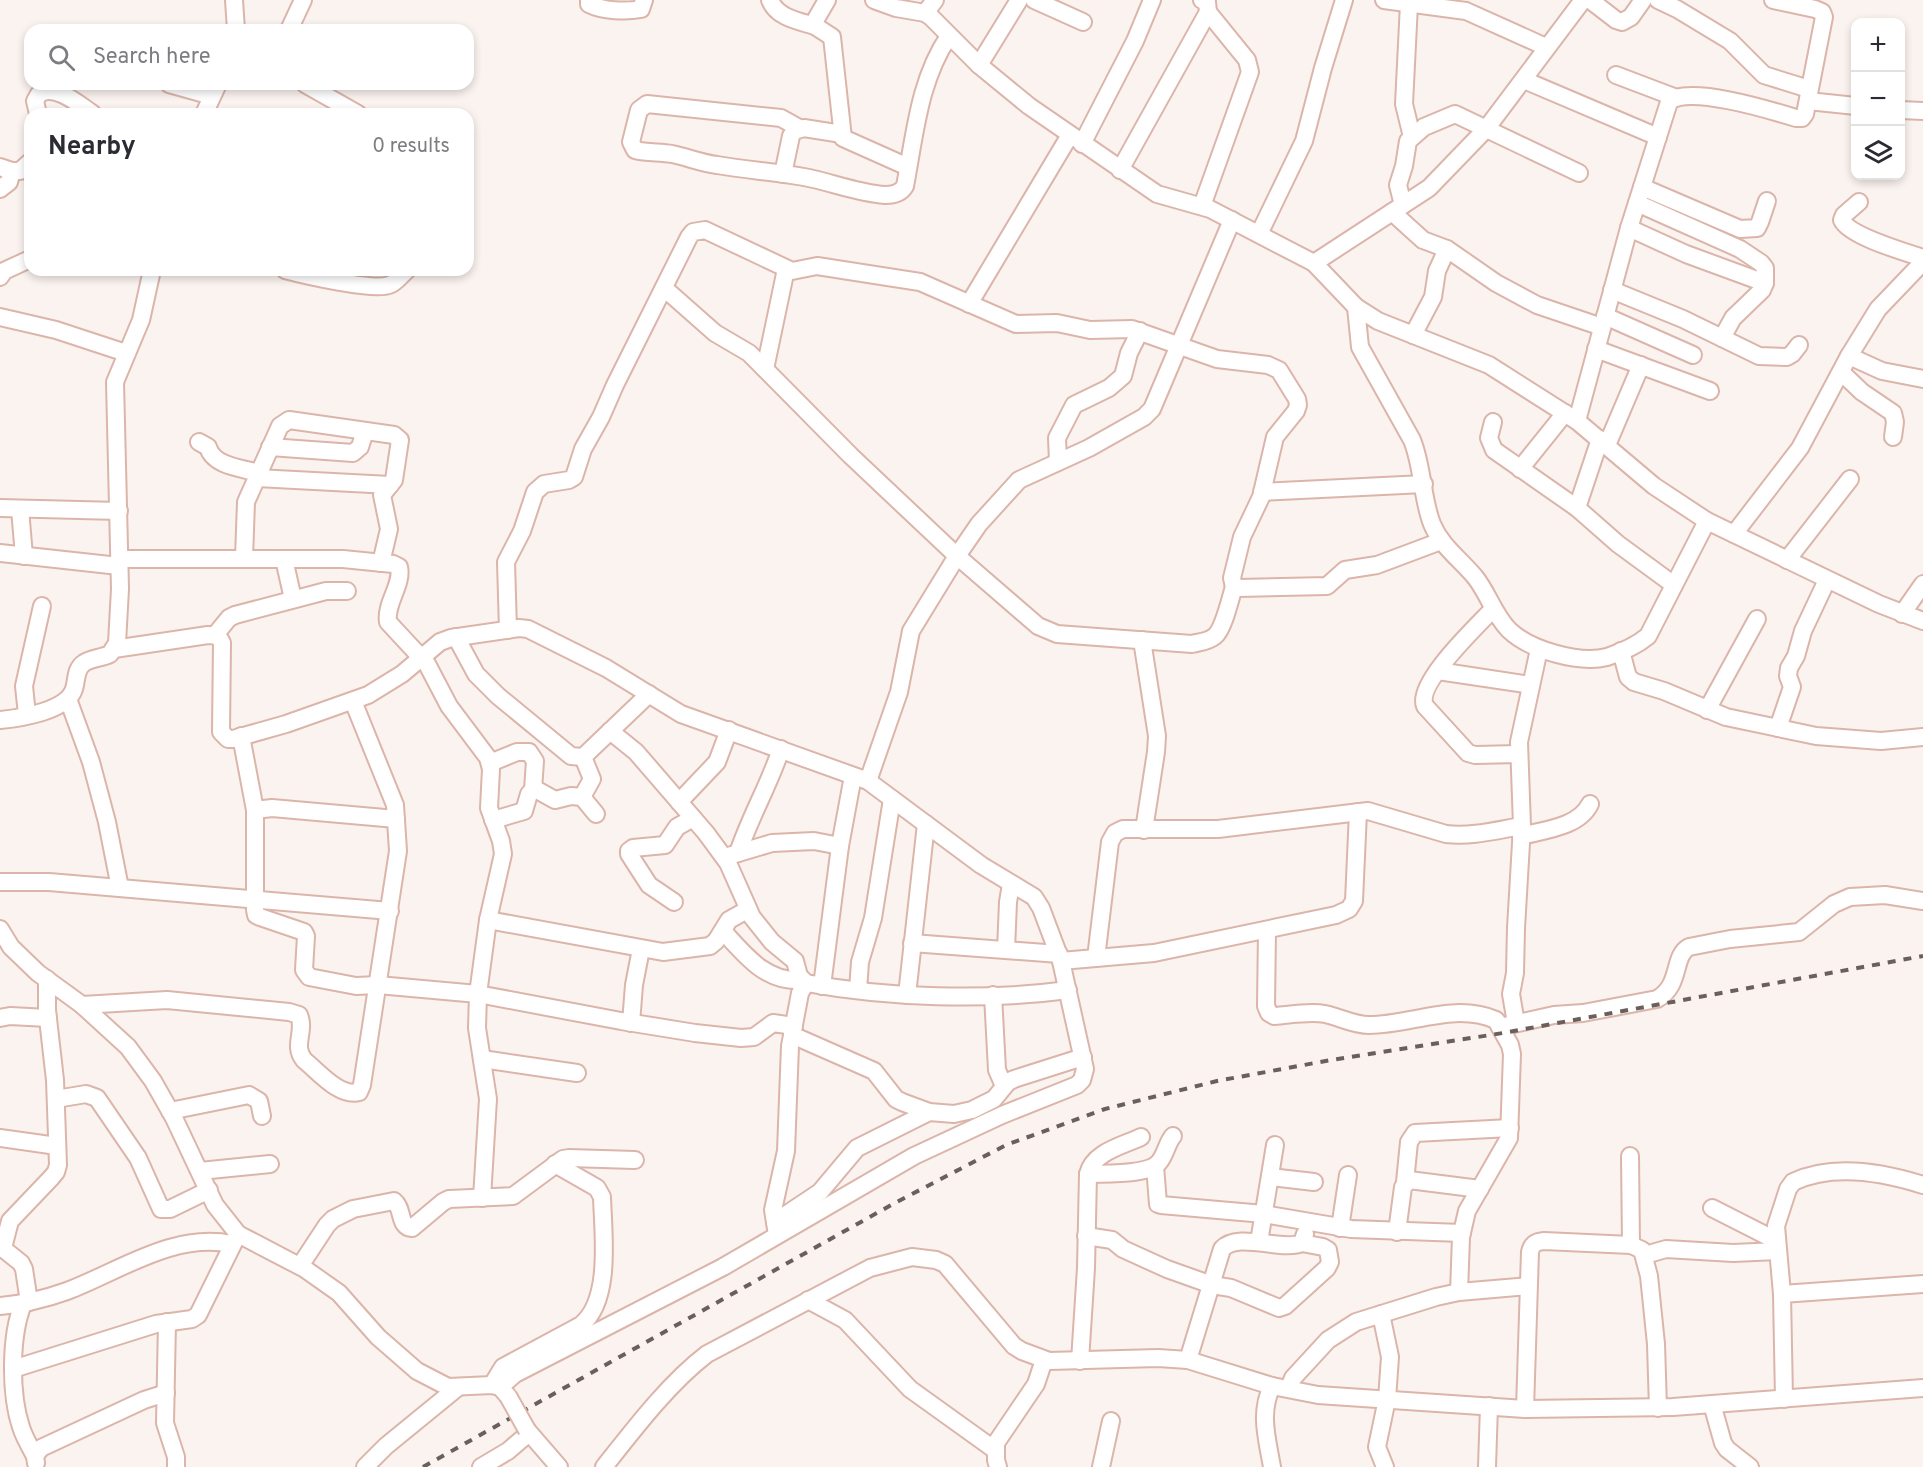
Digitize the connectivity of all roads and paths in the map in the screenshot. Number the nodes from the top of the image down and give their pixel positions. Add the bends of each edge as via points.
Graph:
1 (234, 0) edge
2 (303, 0) edge
3 (589, 0) edge
4 (644, 0) edge
5 (770, 0) edge
6 (827, 0) edge
7 (874, 0) edge
8 (1019, 0) edge
9 (1034, 0) edge
10 (1152, 0) edge
11 (1344, 0) edge
12 (1384, 0) edge
13 (1583, 0) edge
14 (1590, 0) edge
15 (1643, 0) edge
16 (1658, 0) edge
17 (1773, 0) edge
18 (1410, 2) edge
19 (1205, 6) edge
20 (1686, 6) edge
21 (930, 7) edge
22 (1083, 22) dead end
23 (236, 24) edge
24 (292, 24) edge
25 (815, 27) junction
26 (949, 36) junction
27 (1546, 47) junction
28 (979, 65) junction
29 (1616, 75) dead end
30 (1524, 80) junction
31 (50, 90) edge
32 (50, 90) edge
33 (215, 90) edge
34 (316, 90) edge
35 (1809, 95) junction
36 (1674, 97) junction
37 (1851, 105) edge
38 (37, 108) edge
39 (83, 108) edge
40 (207, 108) edge
41 (347, 108) edge
42 (1905, 110) edge
43 (1923, 111) edge
44 (799, 128) junction
45 (1486, 129) junction
46 (842, 134) junction
47 (1412, 137) junction
48 (1658, 137) junction
49 (1076, 139) junction
50 (24, 167) edge
51 (908, 167) junction
52 (6, 169) edge
53 (1120, 170) junction
54 (1579, 173) dead end
55 (783, 174) junction
56 (0, 189) edge
57 (1639, 195) junction
58 (1767, 201) dead end
59 (1859, 202) dead end
60 (1202, 206) junction
61 (1397, 209) junction
62 (1232, 220) junction
63 (1678, 222) junction
64 (1629, 228) junction
65 (1259, 234) junction
66 (1447, 249) junction
67 (1686, 254) junction
68 (1923, 260) edge
69 (24, 262) edge
70 (1314, 263) junction
71 (786, 269) junction
72 (151, 276) edge
73 (309, 276) edge
74 (400, 276) edge
75 (0, 277) edge
76 (375, 278) edge
77 (1764, 284) junction
78 (664, 288) junction
79 (1612, 290) junction
80 (969, 304) junction
81 (1356, 307) junction
82 (0, 317) edge
83 (1603, 322) junction
84 (1140, 331) junction
85 (1413, 335) junction
86 (1722, 338) junction
87 (1179, 345) junction
88 (1799, 345) dead end
89 (1596, 349) junction
90 (126, 353) junction
91 (1693, 355) dead end
92 (1849, 356) junction
93 (1641, 365) junction
94 (765, 369) junction
95 (1841, 372) junction
96 (1923, 379) edge
97 (1710, 391) dead end
98 (1571, 417) junction
99 (1493, 423) dead end
100 (365, 430) junction
101 (1893, 437) dead end
102 (198, 442) dead end
103 (1604, 442) junction
104 (270, 447) junction
105 (1058, 462) junction
106 (1520, 469) junction
107 (258, 476) junction
108 (1850, 479) dead end
109 (1424, 484) junction
110 (390, 485) junction
111 (1262, 492) junction
112 (0, 508) edge
113 (1577, 508) junction
114 (20, 509) junction
115 (119, 511) junction
116 (1707, 521) junction
117 (1734, 534) junction
118 (1441, 541) junction
119 (0, 552) edge
120 (24, 556) junction
121 (957, 556) junction
122 (244, 558) junction
123 (284, 559) junction
124 (1787, 560) junction
125 (119, 562) junction
126 (381, 563) junction
127 (1827, 580) junction
128 (1923, 584) edge
129 (1674, 585) junction
130 (1234, 586) junction
131 (347, 591) dead end
132 (293, 599) junction
133 (42, 606) dead end
134 (1494, 609) junction
135 (1902, 614) junction
136 (1757, 619) dead end
137 (1923, 621) edge
138 (508, 630) junction
139 (215, 635) junction
140 (456, 637) junction
141 (1142, 640) junction
142 (114, 649) junction
143 (1539, 650) junction
144 (1621, 651) junction
145 (421, 657) junction
146 (1438, 671) junction
147 (1531, 685) junction
148 (649, 694) junction
149 (68, 699) junction
150 (353, 701) junction
151 (1707, 710) junction
152 (27, 715) junction
153 (0, 720) edge
154 (1778, 728) junction
155 (729, 730) junction
156 (610, 731) junction
157 (242, 736) junction
158 (1923, 737) edge
159 (781, 749) junction
160 (1519, 754) junction
161 (583, 757) junction
162 (490, 763) junction
163 (861, 779) junction
164 (533, 790) junction
165 (582, 797) junction
166 (892, 799) junction
167 (679, 802) junction
168 (1590, 804) dead end
169 (255, 810) junction
170 (1358, 812) junction
171 (596, 814) dead end
172 (693, 818) junction
173 (396, 819) junction
174 (493, 820) junction
175 (926, 824) junction
176 (1144, 830) junction
177 (1522, 831) junction
178 (840, 846) junction
179 (731, 855) junction
180 (0, 882) edge
181 (1011, 884) junction
182 (120, 888) junction
183 (255, 898) junction
184 (1923, 901) edge
185 (674, 902) dead end
186 (747, 910) junction
187 (390, 911) junction
188 (488, 920) junction
189 (1267, 930) junction
190 (723, 931) junction
191 (1, 934) edge
192 (912, 943) junction
193 (641, 948) junction
194 (1006, 950) junction
195 (1060, 958) junction
196 (1096, 958) junction
197 (47, 979) junction
198 (810, 983) junction
199 (378, 985) junction
200 (858, 990) junction
201 (1068, 990) junction
202 (478, 994) junction
203 (907, 995) junction
204 (993, 995) junction
205 (82, 1005) junction
206 (0, 1018) edge
207 (48, 1018) junction
208 (631, 1023) junction
209 (1508, 1025) junction
210 (793, 1031) junction
211 (1083, 1057) junction
212 (482, 1059) junction
213 (577, 1073) dead end
214 (1004, 1086) junction
215 (56, 1100) junction
216 (170, 1111) junction
217 (929, 1112) junction
218 (262, 1116) dead end
219 (1510, 1128) junction
220 (1173, 1136) dead end
221 (1141, 1137) dead end
222 (0, 1138) edge
223 (1275, 1145) dead end
224 (57, 1146) junction
225 (1630, 1156) dead end
226 (635, 1160) dead end
227 (270, 1164) dead end
228 (555, 1164) junction
229 (1155, 1166) junction
230 (200, 1171) junction
231 (1088, 1174) junction
232 (1348, 1175) dead end
233 (1270, 1177) junction
234 (1314, 1182) dead end
235 (1405, 1182) junction
236 (1923, 1185) edge
237 (1480, 1189) junction
238 (209, 1190) junction
239 (482, 1198) junction
240 (1712, 1208) dead end
241 (1264, 1214) junction
242 (1307, 1222) junction
243 (776, 1228) junction
244 (1340, 1228) junction
245 (1397, 1232) junction
246 (1462, 1233) junction
247 (1086, 1236) junction
248 (235, 1239) junction
249 (1259, 1242) junction
250 (1302, 1243) junction
251 (1631, 1245) junction
252 (1778, 1246) junction
253 (0, 1247) edge
254 (1645, 1255) junction
255 (300, 1266) junction
256 (1923, 1284) edge
257 (1212, 1285) junction
258 (1528, 1286) junction
259 (1459, 1292) junction
260 (1782, 1294) junction
261 (808, 1300) junction
262 (26, 1303) junction
263 (0, 1306) edge
264 (1381, 1314) junction
265 (167, 1322) junction
266 (1044, 1360) junction
267 (1188, 1360) junction
268 (1080, 1361) junction
269 (13, 1370) junction
270 (1272, 1386) junction
271 (457, 1388) junction
272 (1289, 1388) junction
273 (1923, 1388) edge
274 (500, 1389) junction
275 (166, 1393) junction
276 (1388, 1399) junction
277 (1785, 1399) junction
278 (1712, 1404) junction
279 (1489, 1406) junction
280 (1658, 1407) junction
281 (1525, 1409) junction
282 (1112, 1421) dead end
283 (528, 1431) junction
284 (508, 1450) junction
285 (996, 1459) edge
286 (36, 1462) edge
287 (176, 1467) edge
288 (364, 1467) edge
289 (481, 1467) edge
290 (500, 1467) edge
291 (559, 1467) edge
292 (604, 1467) edge
293 (1101, 1467) edge
294 (1272, 1467) edge
295 (1385, 1467) edge
296 (1486, 1467) edge
297 (1750, 1467) edge

1 - 23 street
2 - 24 street
3 - 4 street via 597,8 632,10 641,9
5 - 25 street via 784,16
6 - 25 street
7 - 21 street via 896,8
8 - 28 street
9 - 22 street
10 - 49 street via 1135,41
11 - 65 street via 1304,141
12 - 18 street
13 - 27 street
14 - 15 street via 1622,22 1631,17
16 - 20 street
17 - 35 street via 1815,9 1824,16
18 - 27 street via 1466,11
18 - 47 street via 1404,104
19 - 53 street
19 - 60 street via 1247,60 1250,72
20 - 35 street via 1764,75
21 - 26 street via 931,17
25 - 46 street via 832,38
26 - 28 street
26 - 51 street via 922,92
27 - 30 street
28 - 49 street
29 - 36 street
30 - 45 street
30 - 48 street
31 - 38 street via 39,94
32 - 39 street
33 - 40 street
34 - 41 street
35 - 36 street via 1802,118 1743,103 1690,95
35 - 37 street
36 - 48 street
42 - 43 street
44 - 46 street
44 - 55 street via 791,136
44 - 55 street via 781,118 747,114 647,104 639,110 631,138 635,150
45 - 47 street via 1455,114 1424,127
45 - 54 street
45 - 61 street via 1429,188
46 - 51 street via 849,142
47 - 61 street via 1406,146 1398,184
48 - 57 street
49 - 53 street
49 - 80 street
50 - 52 street via 20,171
51 - 55 street via 903,190 893,195
52 - 56 street via 9,182
53 - 60 street via 1165,198
57 - 58 street via 1740,229 1756,228
57 - 63 street
57 - 64 street
59 - 68 street via 1844,215 1842,220 1848,228
60 - 62 street
61 - 66 street via 1423,240
61 - 70 street
62 - 65 street
62 - 87 street
63 - 67 street via 1678,238
63 - 77 street via 1712,235 1761,263 1765,268
64 - 67 street
64 - 79 street
65 - 70 street
66 - 83 street via 1537,305
66 - 85 street via 1437,271 1433,297
67 - 77 street
68 - 92 street via 1884,302
69 - 75 street
70 - 81 street
71 - 78 street via 699,230 689,237
71 - 80 street via 817,266 920,282
71 - 94 street
72 - 90 street via 141,320
73 - 76 street
74 - 76 street via 390,285
77 - 86 street via 1733,318
78 - 94 street via 715,333 749,353
78 - 138 street via 583,449 574,477 544,484 535,492 506,562
79 - 83 street
79 - 86 street
80 - 84 street via 1016,324 1057,323 1090,330
81 - 85 street
81 - 109 street via 1360,347 1412,440
82 - 90 street
83 - 89 street
83 - 91 street
84 - 87 street
84 - 105 street via 1123,376 1116,384 1074,405 1057,438
85 - 98 street via 1489,364
86 - 88 street via 1766,357 1787,357
87 - 105 street via 1156,400 1144,417
87 - 111 street via 1218,359 1274,367 1297,399 1296,411 1275,437
89 - 93 street
89 - 98 street
90 - 115 street via 114,389
92 - 95 street
92 - 96 street via 1882,371
93 - 97 street
93 - 103 street
94 - 121 street
95 - 101 street via 1893,413
95 - 117 street via 1800,448
98 - 103 street
98 - 106 street
99 - 106 street via 1489,438 1494,450
100 - 104 street via 360,447 353,453
100 - 104 street via 289,420 280,426
100 - 110 street via 394,435 400,440
102 - 107 street via 208,447 216,460
103 - 113 street
103 - 116 street via 1654,486
104 - 107 street
105 - 121 street via 1019,480 989,511
106 - 113 street
107 - 110 street
107 - 122 street via 246,502
108 - 124 street
109 - 111 street
109 - 118 street via 1431,522
110 - 126 street via 382,495 389,529
111 - 130 street via 1244,530 1232,578
112 - 114 street
113 - 129 street
114 - 115 street
114 - 120 street
115 - 125 street
116 - 117 street
116 - 129 street
117 - 124 street
118 - 130 street via 1377,565 1345,570 1327,586
118 - 134 street via 1474,576
119 - 120 street
120 - 125 street
121 - 141 street via 1048,632
121 - 163 street via 911,631 899,692
122 - 123 street
122 - 125 street
123 - 126 street
123 - 132 street
124 - 127 street
125 - 142 street
126 - 145 street via 393,564 400,571 388,622
127 - 135 street
127 - 154 street via 1788,672 1792,687
128 - 135 street
129 - 144 street via 1648,636
130 - 141 street via 1216,636 1191,644
131 - 132 street via 326,591
132 - 139 street via 235,615
133 - 152 street via 24,686
134 - 143 street via 1510,631
134 - 146 street
135 - 137 street
136 - 151 street
138 - 140 street
138 - 148 street via 534,632
139 - 142 street
139 - 157 street via 222,643 221,732 228,739
140 - 145 street via 440,642
140 - 161 street via 476,674 498,696 566,753
141 - 176 street via 1156,736
142 - 149 street via 80,667 74,692
143 - 144 street via 1594,658
143 - 147 street
144 - 151 street via 1630,680
145 - 150 street via 402,674
145 - 162 street via 449,706
146 - 147 street
146 - 160 street via 1425,689 1423,700 1463,749 1474,755
147 - 160 street
148 - 155 street via 681,714
148 - 156 street
149 - 152 street via 62,705
149 - 182 street via 91,762
150 - 157 street
150 - 173 street via 391,792
151 - 154 street
152 - 153 street
154 - 158 street via 1816,736 1881,741
155 - 159 street
155 - 167 street via 717,762
156 - 161 street
156 - 167 street via 636,752
157 - 169 street
159 - 163 street
159 - 179 street via 771,778
160 - 177 street
161 - 165 street via 592,778
162 - 164 street via 529,752 535,761
162 - 174 street via 489,808
163 - 166 street
163 - 178 street
164 - 165 street via 555,800
164 - 174 street via 524,811
165 - 171 street
166 - 175 street
166 - 200 street
167 - 172 street
168 - 177 street via 1573,821
169 - 173 street via 272,808
169 - 183 street
170 - 176 street via 1218,830
170 - 177 street via 1378,813 1458,836
170 - 189 street via 1356,889 1349,909
172 - 179 street
172 - 185 street via 677,826 665,845 629,851 649,885
173 - 187 street via 397,859
174 - 188 street via 504,854
175 - 181 street
175 - 192 street
176 - 196 street via 1123,830 1115,833 1110,842
177 - 209 street via 1515,973
178 - 179 street via 814,841 783,842
178 - 198 street
179 - 186 street
180 - 182 street
181 - 194 street
181 - 195 street via 1038,901
182 - 183 street
183 - 187 street
183 - 199 street via 256,915 304,932 304,970 309,977 356,986
184 - 209 street via 1885,895 1850,897 1834,904 1799,932 1730,939 1684,949 1667,993 1657,999
186 - 190 street via 729,920
186 - 198 street via 764,933 795,961
187 - 199 street
188 - 193 street
188 - 202 street
189 - 196 street via 1154,953
189 - 209 street via 1267,1010 1274,1016 1323,1013 1367,1025 1457,1012 1491,1017
190 - 193 street via 713,945 705,948 663,952
190 - 198 street via 756,966 787,981
191 - 197 street
192 - 194 street
192 - 203 street
193 - 208 street
194 - 195 street
195 - 196 street
195 - 201 street
197 - 205 street
197 - 207 street
198 - 200 street
198 - 210 street via 800,993
199 - 202 street
199 - 205 street via 362,1085 359,1092 351,1094 341,1091 299,1054 303,1024 299,1015 166,1000
200 - 203 street
201 - 204 street
201 - 211 street
202 - 208 street
202 - 212 street via 477,1028
203 - 204 street
204 - 214 street via 997,1070
205 - 216 street via 128,1047
206 - 207 street
207 - 215 street
208 - 210 street via 741,1038 754,1037 773,1023
209 - 219 street via 1512,1049
210 - 217 street via 874,1071 896,1098
210 - 243 street via 786,1150 774,1202
211 - 214 street via 1014,1079
211 - 243 street via 1085,1075 1077,1085 914,1156
212 - 213 street
212 - 239 street via 488,1100
214 - 217 street via 994,1099 963,1113
215 - 224 street
215 - 238 street via 87,1094 98,1098 138,1158 161,1209 170,1209
216 - 218 street via 249,1095 259,1101
216 - 230 street
217 - 243 street via 857,1148 820,1192
219 - 235 street via 1415,1133 1409,1142
219 - 237 street via 1507,1145
220 - 229 street
221 - 231 street via 1094,1161
222 - 224 street
223 - 233 street
224 - 253 street via 56,1172 10,1221
225 - 251 street
226 - 228 street via 569,1158
227 - 230 street
228 - 239 street via 513,1196
228 - 274 street via 597,1188 602,1197 603,1268 596,1304 589,1319 581,1325 503,1367
229 - 231 street
229 - 241 street via 1156,1197 1161,1206
230 - 238 street
231 - 247 street
232 - 244 street
233 - 234 street
233 - 241 street
235 - 237 street
235 - 245 street
236 - 252 street via 1842,1170 1798,1179 1788,1189 1777,1219
237 - 246 street via 1467,1211
238 - 248 street
239 - 255 street via 442,1202 412,1228 403,1224 394,1201 347,1210 327,1225
240 - 252 street
241 - 242 street
241 - 249 street
242 - 244 street
242 - 250 street
243 - 274 street via 705,1277 515,1374
244 - 245 street
245 - 246 street
246 - 259 street
247 - 257 street via 1112,1240 1167,1269
247 - 268 street
248 - 255 street
248 - 262 street via 173,1246 68,1290
248 - 265 street via 198,1315
249 - 250 street via 1295,1246
249 - 257 street via 1225,1246
250 - 257 street via 1328,1250 1330,1262 1285,1306 1272,1307 1231,1288
251 - 254 street
251 - 258 street via 1536,1242 1530,1252
252 - 254 street via 1733,1253 1666,1249
252 - 260 street
253 - 262 street via 24,1269
254 - 280 street via 1656,1344
255 - 271 street via 348,1301 410,1367
256 - 260 street
257 - 267 street
258 - 259 street
258 - 281 street
259 - 264 street
260 - 277 street
261 - 266 street via 876,1266 912,1257 936,1260 945,1264 1014,1346
261 - 285 street via 845,1320 910,1389
261 - 292 street via 696,1363 636,1426
262 - 263 street
262 - 269 street via 19,1313
264 - 272 street via 1356,1322 1328,1340 1293,1378
264 - 276 street via 1390,1357
265 - 269 street
265 - 275 street
266 - 268 street
266 - 285 street via 1036,1384 996,1443
267 - 268 street
267 - 270 street
269 - 286 street via 19,1422
270 - 272 street
270 - 294 street via 1265,1400 1265,1430
271 - 274 street
271 - 288 street
272 - 276 street via 1318,1395
273 - 277 street
274 - 283 street, bridge
275 - 286 street via 41,1448
275 - 287 street via 166,1430
276 - 279 street
276 - 295 street via 1377,1447
277 - 278 street
278 - 280 street
278 - 297 street via 1723,1443
279 - 281 street
279 - 296 street
280 - 281 street
282 - 293 street
283 - 284 street
283 - 291 street
284 - 289 street
284 - 290 street

